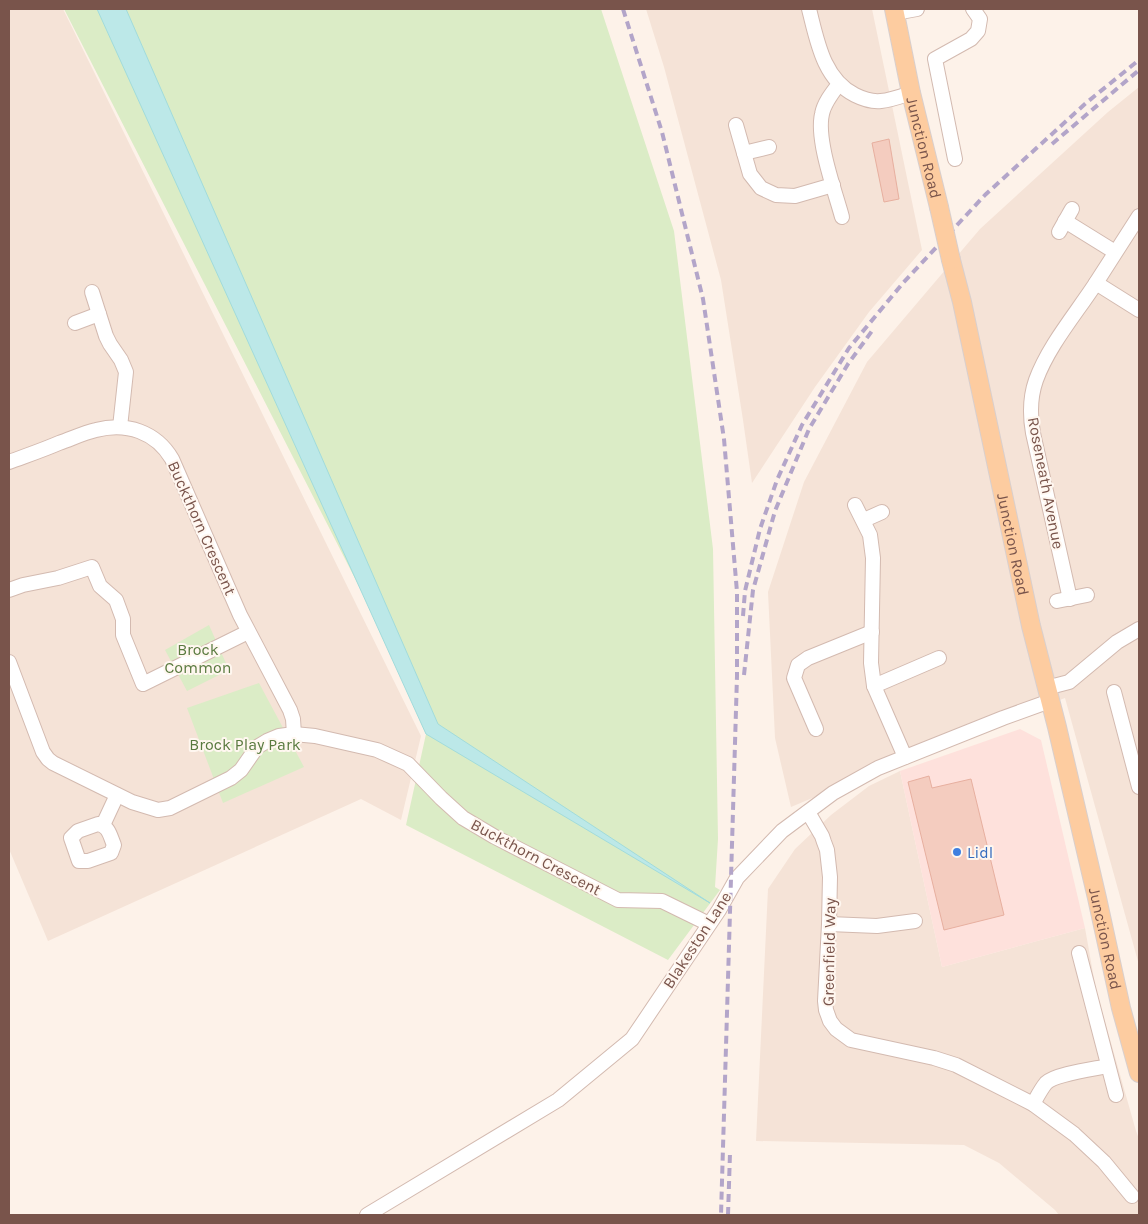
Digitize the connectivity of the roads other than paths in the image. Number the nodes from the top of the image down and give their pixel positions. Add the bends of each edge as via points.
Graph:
1 (809, 9) edge
2 (917, 9) edge
3 (974, 9) edge
4 (894, 11) edge
5 (839, 84) junction
6 (911, 93) junction
7 (736, 125) dead end
8 (769, 147) dead end
9 (744, 153) junction
10 (954, 159) dead end
11 (833, 185) junction
12 (1139, 216) edge
13 (842, 217) dead end
14 (1065, 221) dead end
15 (1115, 252) junction
16 (1096, 283) junction
17 (92, 292) dead end
18 (1139, 310) edge
19 (100, 314) junction
20 (75, 324) dead end
21 (120, 426) junction
22 (9, 462) edge
23 (855, 504) dead end
24 (882, 512) dead end
25 (864, 520) junction
26 (9, 590) edge
27 (1087, 595) dead end
28 (1139, 630) edge
29 (248, 632) junction
30 (872, 632) junction
31 (939, 658) dead end
32 (9, 662) edge
33 (874, 686) junction
34 (1114, 692) dead end
35 (1048, 695) junction
36 (816, 729) dead end
37 (294, 734) junction
38 (906, 757) junction
39 (1139, 787) edge
40 (117, 795) junction
41 (808, 812) junction
42 (103, 825) dead end
43 (916, 920) dead end
44 (709, 924) junction
45 (829, 924) junction
46 (1079, 952) dead end
47 (1108, 1066) junction
48 (1139, 1073) edge
49 (1116, 1095) dead end
50 (1034, 1104) junction
51 (1132, 1196) dead end
52 (367, 1215) edge

1 - 5 street via 820,51 828,70
2 - 4 street, Junction Road
3 - 10 street, Junction Road via 980,20 978,31 971,39 935,59
4 - 6 main road, Junction Road
5 - 6 street via 869,101
5 - 11 street via 822,114 821,138
6 - 35 main road, Junction Road, bridge via 964,312
7 - 9 street
8 - 9 street
9 - 11 street via 750,174 760,188 776,195 795,196
11 - 13 street
12 - 15 street, Roseneath Avenue
14 - 15 street
15 - 16 street, Roseneath Avenue
16 - 18 street
16 - 27 street, Roseneath Avenue via 1044,362 1031,406 1033,433 1064,600
17 - 19 street
19 - 20 street
19 - 21 street via 106,336 126,372
21 - 22 street, Buckthorn Crescent via 96,430
21 - 29 street, Buckthorn Crescent via 156,440 172,459
23 - 25 street
24 - 25 street
25 - 30 street via 873,558
26 - 29 street via 92,567 100,586 116,600 123,619 123,635 143,684
28 - 35 street, Blakeston Lane via 1117,642
29 - 37 street, Buckthorn Crescent via 290,710
30 - 33 street
30 - 36 street via 798,665 794,678
31 - 33 street
32 - 40 street, Buckthorn Crescent via 48,759
33 - 38 street
34 - 39 street
35 - 38 street, Blakeston Lane
35 - 48 main road, Junction Road
37 - 40 street, Buckthorn Crescent via 279,736 257,747 241,770 230,778 170,808 158,810
37 - 44 street, Buckthorn Crescent via 377,750 408,764 463,818 495,837 618,900 662,901
38 - 41 street, Blakeston Lane via 878,768 833,793
40 - 42 street
41 - 44 street, Blakeston Lane via 782,831 737,878
41 - 45 street, Greenfield Way via 827,850
43 - 45 street via 877,926
44 - 52 street, Blakeston Lane via 632,1039 558,1100
45 - 50 street, Greenfield Way via 825,1001 830,1021 836,1029 851,1040 956,1065
46 - 47 street
47 - 49 street
47 - 50 street via 1047,1082
50 - 51 street, Greenfield Way via 1104,1162

